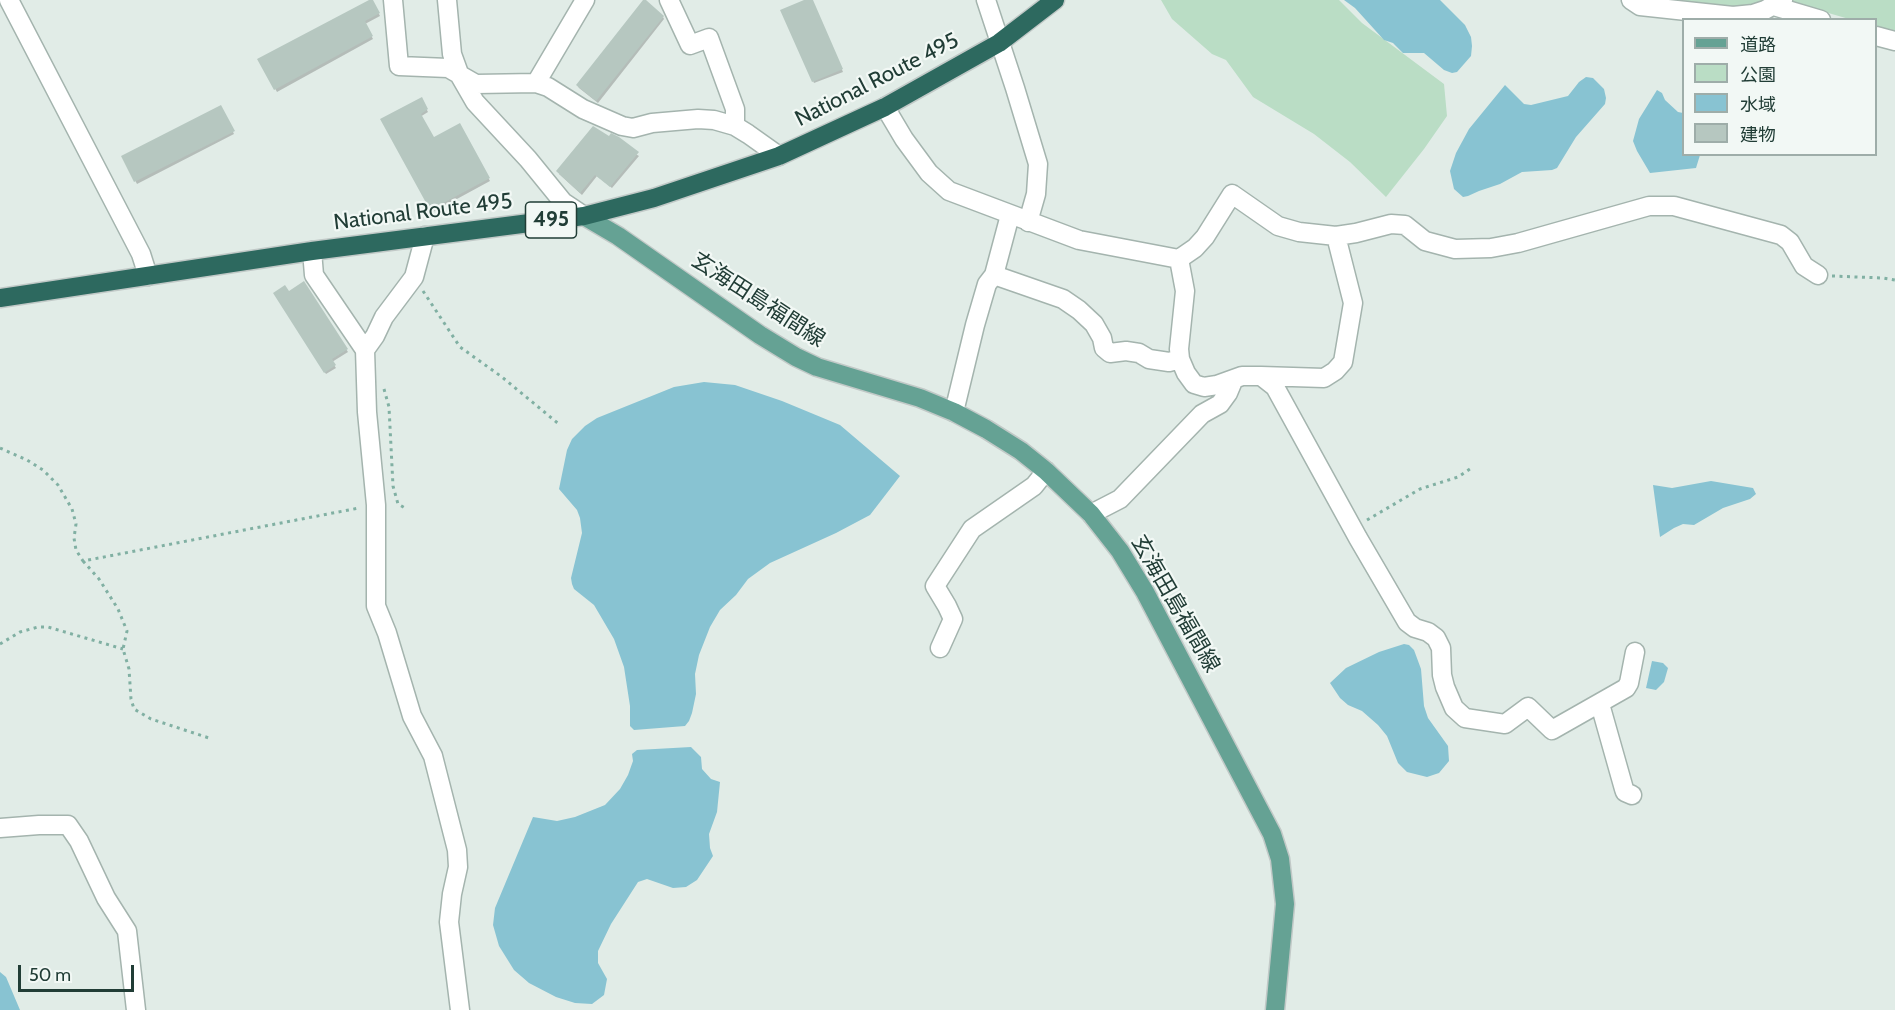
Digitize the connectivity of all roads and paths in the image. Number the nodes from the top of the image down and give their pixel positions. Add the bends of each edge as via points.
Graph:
1 (9, 0) edge
2 (393, 0) edge
3 (447, 0) edge
4 (585, 0) edge
5 (669, 0) edge
6 (986, 0) edge
7 (1055, 0) edge
8 (1631, 0) edge
9 (1768, 5) edge
10 (1814, 18) edge
11 (1877, 36) edge
12 (1895, 41) edge
13 (999, 43) junction
14 (460, 76) junction
15 (536, 84) junction
16 (885, 107) junction
17 (735, 126) junction
18 (779, 156) junction
19 (1010, 215) junction
20 (584, 216) junction
21 (1028, 222) junction
22 (425, 236) junction
23 (1336, 236) junction
24 (312, 251) junction
25 (1179, 259) junction
26 (994, 275) junction
27 (1818, 275) joint
28 (147, 276) junction
29 (414, 277) junction
30 (1895, 280) edge
31 (0, 298) edge
32 (364, 350) junction
33 (1180, 359) junction
34 (1261, 376) junction
35 (1233, 381) junction
36 (384, 388) dead end
37 (954, 412) junction
38 (560, 425) dead end
39 (0, 448) edge
40 (1470, 469) dead end
41 (1047, 471) junction
42 (376, 505) junction
43 (405, 508) dead end
44 (1091, 514) junction
45 (1353, 528) junction
46 (84, 561) junction
47 (0, 644) edge
48 (940, 648) dead end
49 (123, 649) junction
50 (1635, 652) dead end
51 (1600, 704) junction
52 (209, 738) dead end
53 (1632, 795) dead end
54 (0, 828) edge
55 (136, 1010) edge
56 (460, 1010) edge
57 (1275, 1010) edge

1 - 28 street via 141,254
2 - 14 street via 399,66 448,68
3 - 14 street via 452,54
4 - 15 street
5 - 17 street via 690,45 709,38 735,109
6 - 13 street
7 - 13 highway, National Route 495 / 495
8 - 9 street via 1640,6 1732,16
9 - 10 street
11 - 12 street
13 - 16 highway, National Route 495 / 495
13 - 21 street via 1038,164 1036,194
14 - 15 street via 476,84
14 - 20 street via 475,102 563,202
15 - 17 street via 622,126 633,128 698,119
16 - 18 highway, National Route 495 / 495
16 - 19 street via 929,173 949,191
17 - 18 street
18 - 20 highway, National Route 495 / 495 via 654,198
19 - 21 street
19 - 26 street
20 - 22 highway, National Route 495 / 495
20 - 37 main road, 玄海田島福間線 via 796,357
21 - 25 street via 1079,240
22 - 24 highway, National Route 495 / 495
22 - 29 street
23 - 25 street via 1278,226 1232,194 1205,237
23 - 27 street via 1390,224 1405,225 1425,241 1455,249 1491,248 1648,206 1674,206 1781,235 1790,242 1804,266
23 - 34 street via 1353,303 1343,362 1324,378
24 - 28 highway, National Route 495 / 495
24 - 32 street via 314,275
25 - 33 street via 1185,291
26 - 33 street via 1063,299 1094,324 1110,353 1126,351 1169,362
26 - 37 street via 987,284 975,325
27 - 30 path
28 - 31 highway, National Route 495 / 495
29 - 32 street
29 - 38 path via 460,347
32 - 42 street
33 - 35 street via 1194,384 1204,387
34 - 35 street via 1242,376
34 - 45 street via 1275,387
35 - 44 street via 1220,404 1202,414 1120,499
36 - 43 path via 389,407 393,486 398,504
37 - 41 main road, 玄海田島福間線
39 - 46 path via 43,470 58,485 72,509 76,550
40 - 45 path via 1420,489
41 - 44 main road, 玄海田島福間線
41 - 48 street via 1026,492 972,529 935,586 953,619
42 - 46 path
42 - 56 street via 376,606 412,716 432,756 457,850 449,922
44 - 57 main road, 玄海田島福間線 via 1120,550 1145,592 1272,834 1280,859 1285,904
45 - 51 street via 1407,622 1436,639 1441,648 1445,687 1454,708 1465,718 1505,724 1528,707 1552,730
46 - 49 path via 118,609 127,631
47 - 49 path via 20,632 48,627
49 - 52 path via 134,709 150,719
50 - 51 street via 1626,688
51 - 53 street via 1625,792
54 - 55 street via 68,825 127,932

